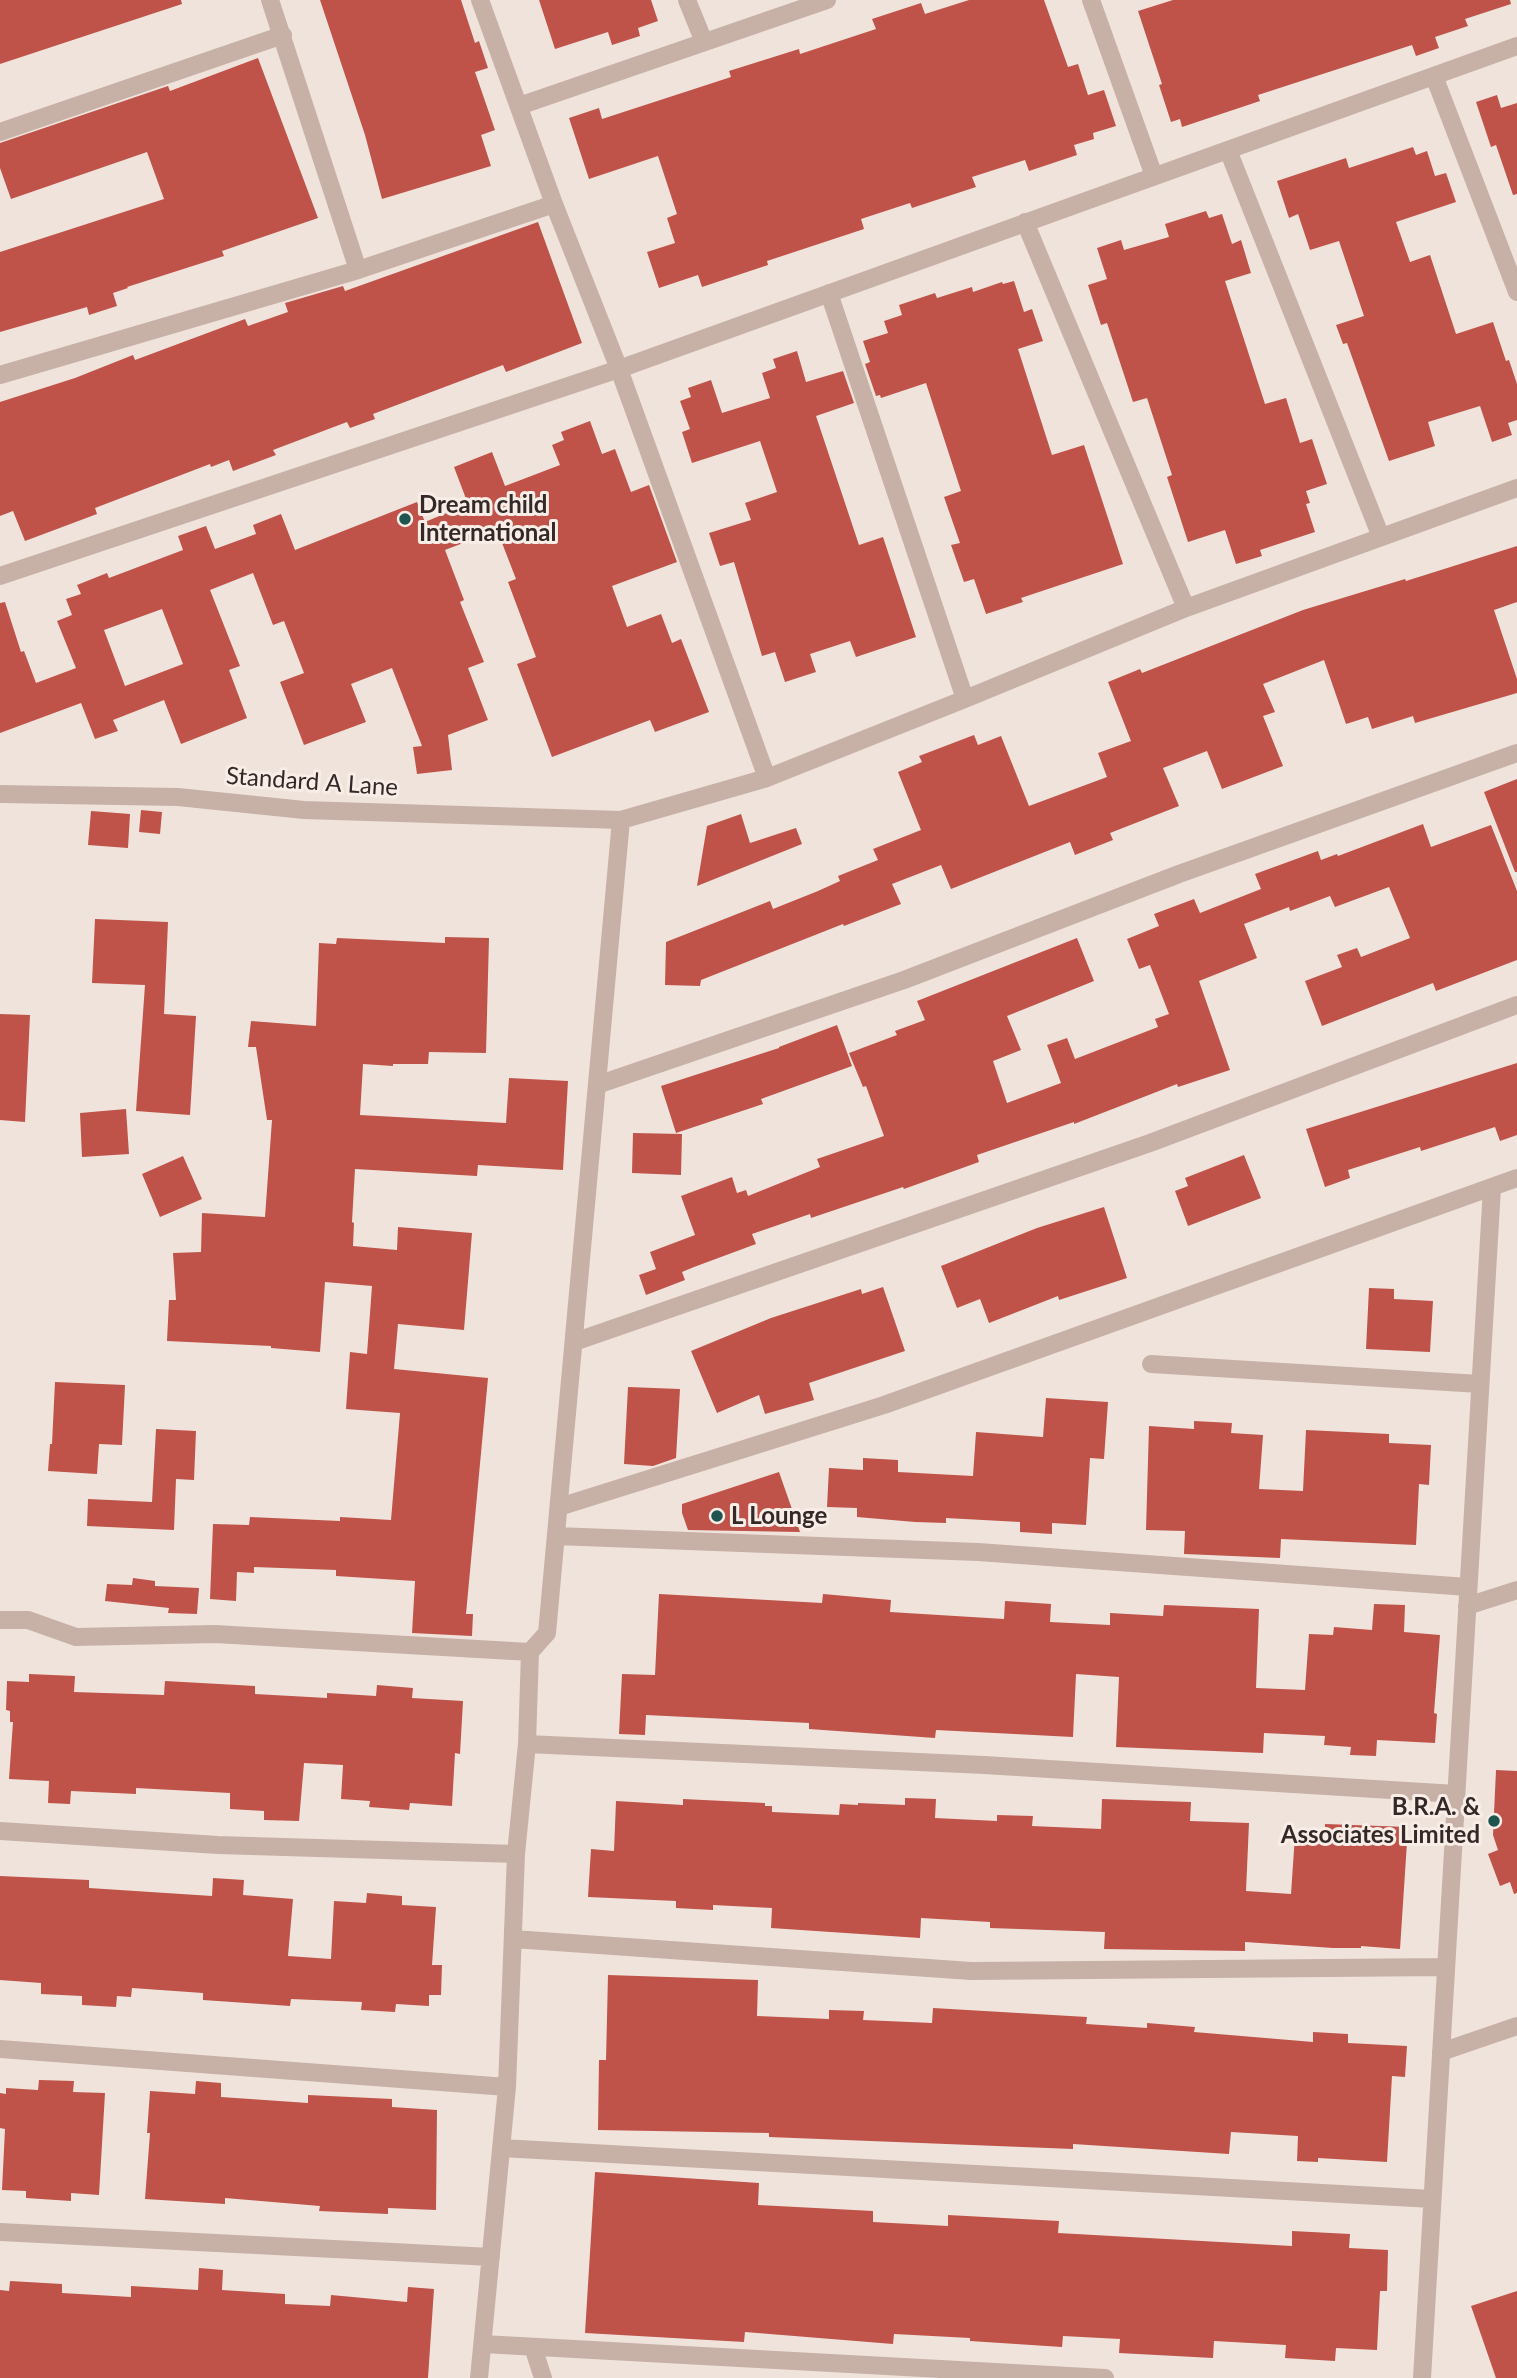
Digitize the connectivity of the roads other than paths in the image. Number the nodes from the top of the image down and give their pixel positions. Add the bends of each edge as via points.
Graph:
1 (270, 0) edge
2 (480, 0) edge
3 (687, 0) edge
4 (827, 0) edge
5 (1091, 0) edge
6 (283, 35) junction
7 (704, 42) junction
8 (1517, 46) edge
9 (1434, 76) junction
10 (519, 106) junction
11 (0, 132) edge
12 (1228, 150) junction
13 (1153, 176) junction
14 (554, 204) junction
15 (1026, 222) junction
16 (358, 270) junction
17 (1517, 292) edge
18 (829, 293) junction
19 (619, 369) junction
20 (0, 375) edge
21 (1517, 488) edge
22 (1381, 537) junction
23 (0, 576) edge
24 (1186, 608) junction
25 (965, 699) junction
26 (1517, 754) edge
27 (767, 778) junction
28 (0, 794) edge
29 (621, 820) junction
30 (1517, 1005) edge
31 (597, 1084) junction
32 (1517, 1178) edge
33 (1492, 1188) junction
34 (574, 1342) junction
35 (1151, 1364) dead end
36 (1480, 1384) junction
37 (559, 1507) junction
38 (556, 1535) junction
39 (1468, 1587) junction
40 (1517, 1590) edge
41 (1467, 1606) junction
42 (0, 1620) edge
43 (530, 1652) junction
44 (527, 1744) junction
45 (1456, 1794) junction
46 (0, 1831) edge
47 (516, 1854) junction
48 (513, 1939) junction
49 (1446, 1967) junction
50 (1517, 2026) edge
51 (0, 2049) edge
52 (1441, 2052) junction
53 (506, 2087) junction
54 (501, 2148) junction
55 (1432, 2199) junction
56 (0, 2232) edge
57 (491, 2257) junction
58 (483, 2344) junction
59 (533, 2347) junction
60 (480, 2378) edge
61 (543, 2378) edge
62 (1105, 2378) edge
63 (1422, 2378) edge

1 - 6 street
2 - 10 street
3 - 7 street
4 - 7 street
5 - 13 street
6 - 11 street
6 - 16 street
7 - 10 street
8 - 9 street
9 - 12 street
9 - 17 street
10 - 14 street
12 - 13 street
12 - 22 street
13 - 15 street
14 - 16 street
14 - 19 street
15 - 18 street
15 - 24 street
16 - 20 street
18 - 19 street
18 - 25 street
19 - 23 street
19 - 27 street
21 - 22 street, Standard A Lane
22 - 24 street, Standard A Lane
24 - 25 street, Standard A Lane
25 - 27 street, Standard A Lane
26 - 31 street via 1179,874 904,980
27 - 29 street, Standard A Lane
28 - 29 street, Standard A Lane via 178,796 304,810
29 - 31 street
30 - 34 street via 1150,1143
31 - 34 street
32 - 33 street
33 - 36 street
33 - 37 street via 884,1405
34 - 37 street
35 - 36 street
36 - 39 street
37 - 38 street
38 - 39 street via 978,1552
38 - 43 street via 547,1633
39 - 41 street
40 - 41 street
41 - 45 street
42 - 43 street via 27,1620 76,1637 215,1634
43 - 44 street
44 - 45 street
44 - 47 street
45 - 49 street
46 - 47 street via 218,1845
47 - 48 street
48 - 49 street via 971,1971
48 - 53 street
49 - 52 street
50 - 52 street
51 - 53 street
52 - 55 street
53 - 54 street
54 - 55 street
54 - 57 street
55 - 63 street
56 - 57 street
57 - 58 street
58 - 59 street
58 - 60 street
59 - 61 street
59 - 62 street

